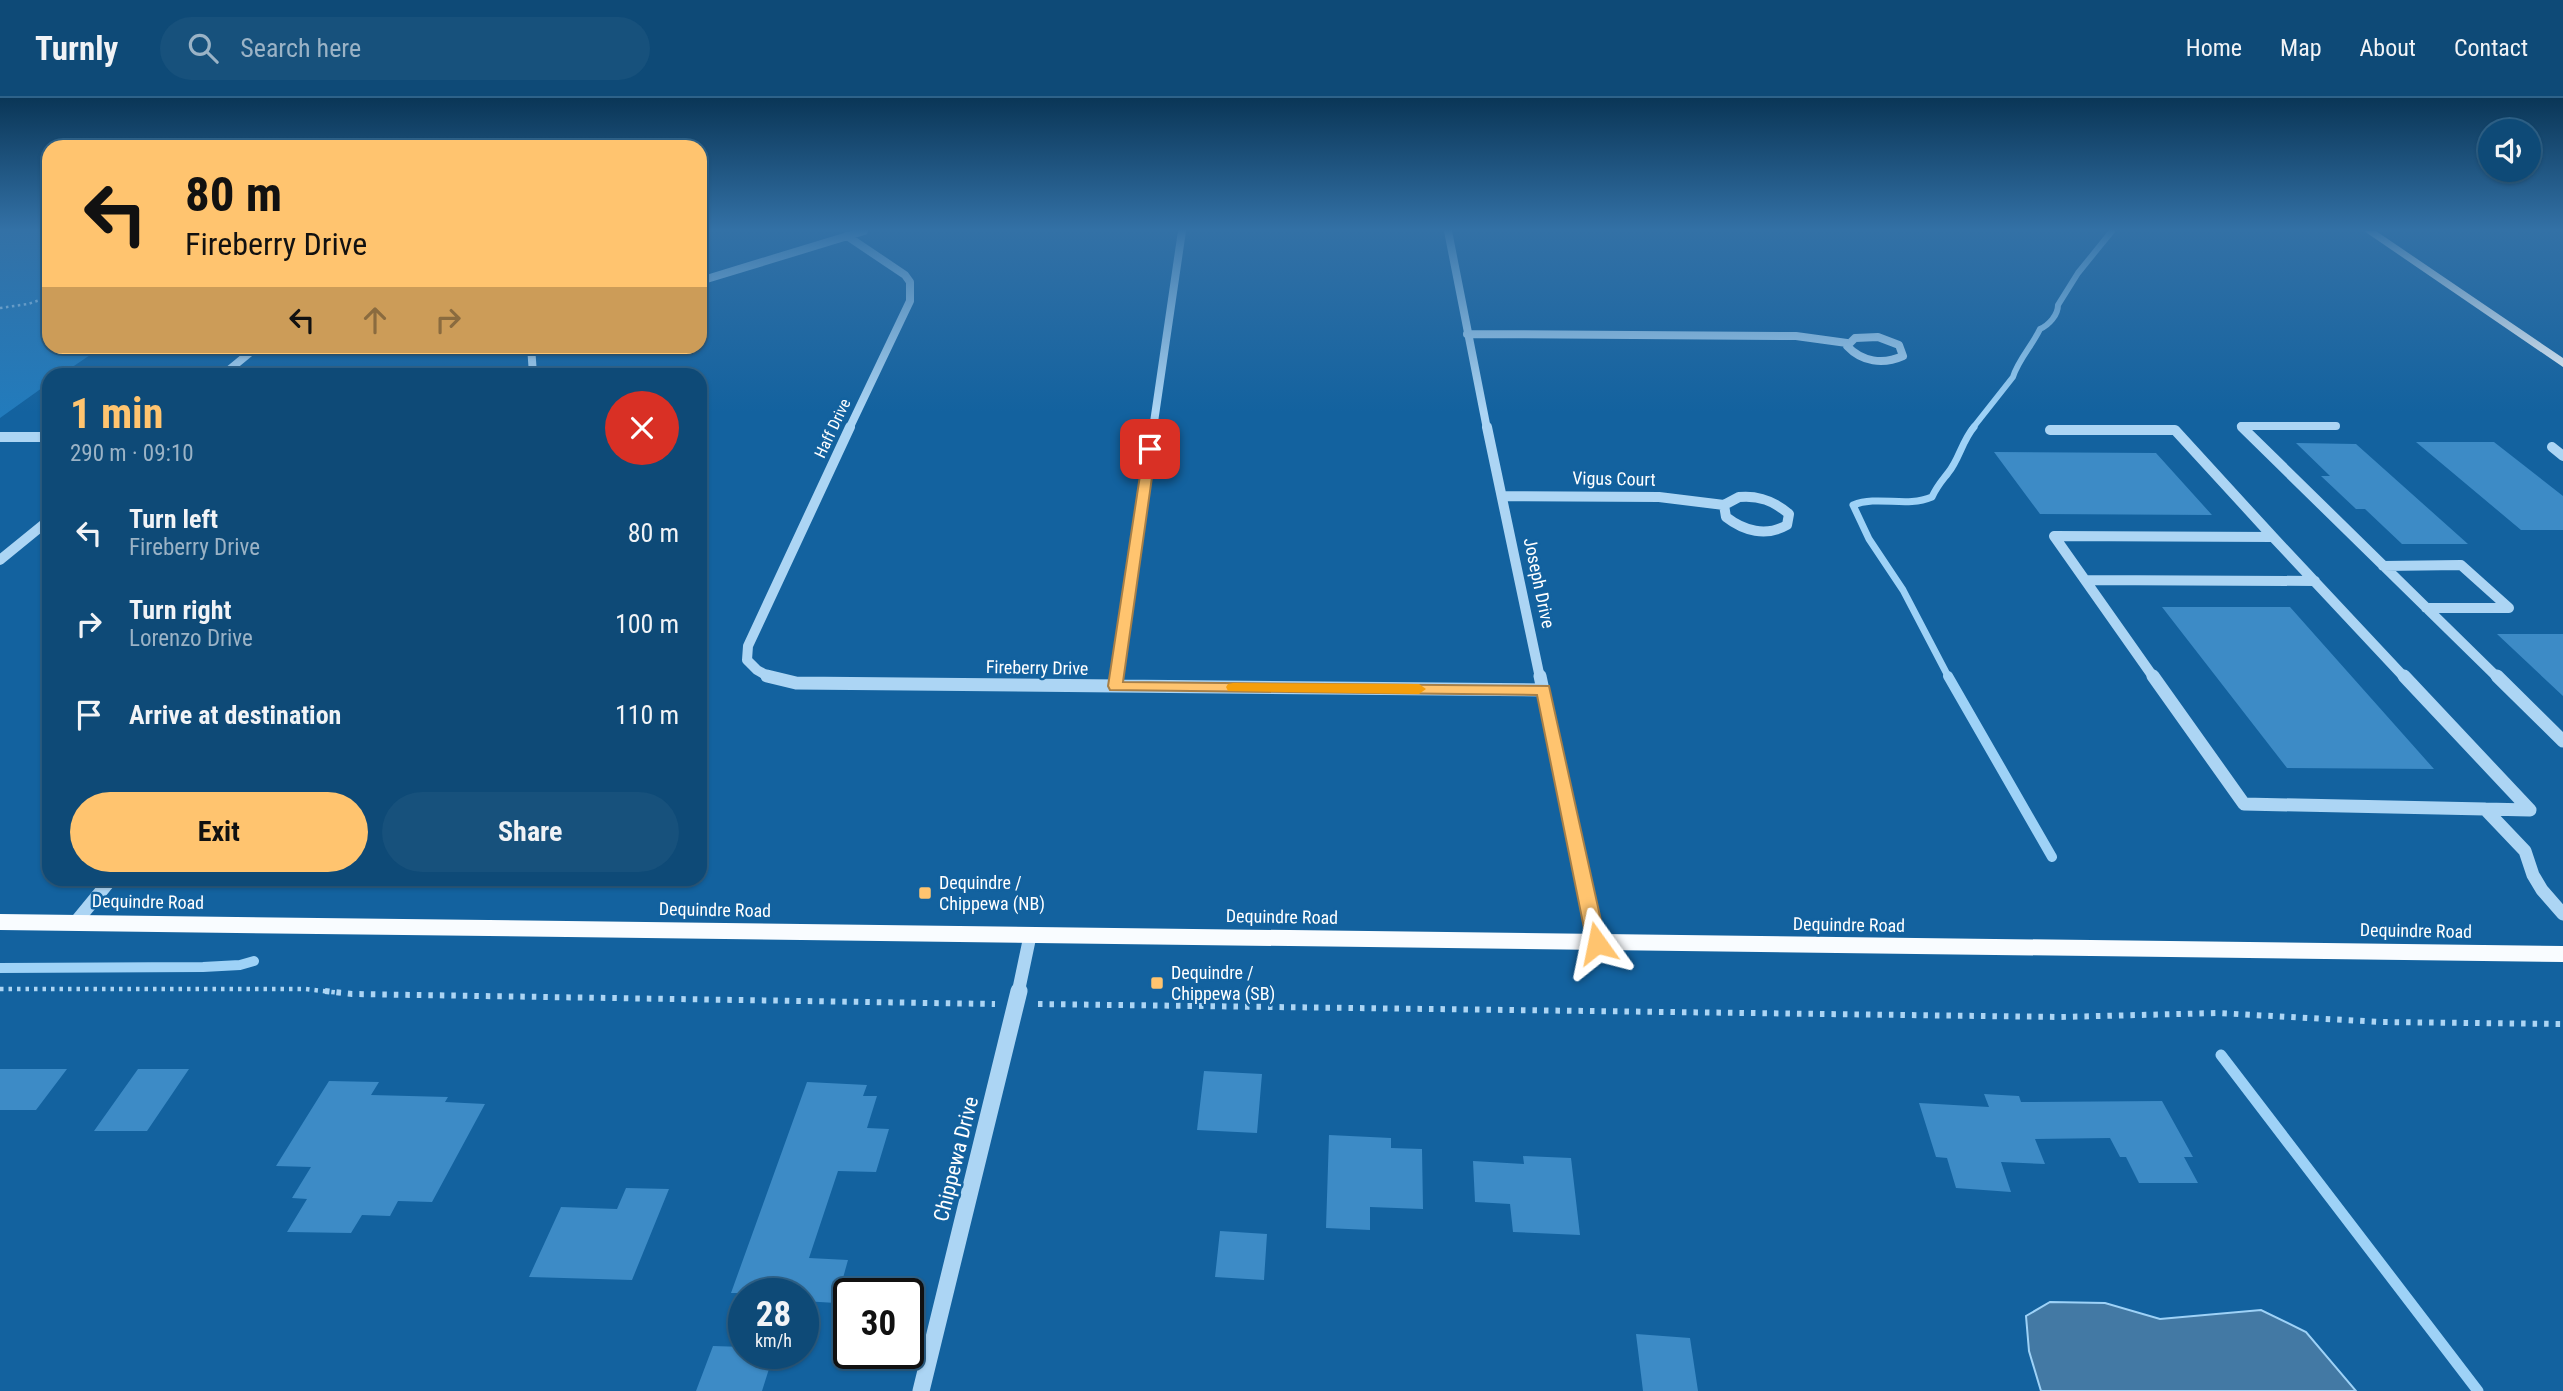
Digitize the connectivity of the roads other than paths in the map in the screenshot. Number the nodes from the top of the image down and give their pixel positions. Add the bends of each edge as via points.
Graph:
1 (911, 291) edge
2 (1173, 291) edge
3 (1459, 291) edge
4 (2458, 291) edge
5 (1467, 334) junction
6 (1847, 343) junction
7 (248, 354) edge
8 (2563, 363) edge
9 (231, 368) edge
10 (2336, 426) dead end
11 (2050, 430) dead end
12 (0, 437) edge
13 (42, 437) edge
14 (2552, 447) dead end
15 (2563, 456) edge
16 (1503, 496) junction
17 (1724, 505) junction
18 (42, 526) edge
19 (2273, 537) junction
20 (0, 560) edge
21 (2383, 566) junction
22 (2085, 580) junction
23 (2315, 581) junction
24 (2426, 608) junction
25 (747, 660) joint
26 (1115, 686) junction
27 (1543, 690) junction
28 (2563, 740) edge
29 (2485, 809) junction
30 (105, 886) edge
31 (2563, 914) edge
32 (0, 922) edge
33 (75, 923) junction
34 (1030, 936) junction
35 (1597, 943) junction
36 (2563, 954) edge
37 (921, 1391) edge

1 - 25 street, Haff Drive via 910,301 753,632
2 - 26 street
3 - 5 street, Joseph Drive
4 - 8 main road
5 - 6 street via 1796,336
5 - 16 street, Joseph Drive
6 - 6 street via 1854,354 1877,361 1899,359 1904,353 1894,342 1878,337
7 - 9 street
10 - 21 street via 2241,426
11 - 19 street via 2175,430
12 - 13 street
14 - 15 street
16 - 17 street, Vigus Court via 1659,497
16 - 27 street, Joseph Drive
17 - 17 street, Vigus Court via 1726,517 1751,530 1782,529 1790,519 1784,508 1767,499 1736,498
18 - 20 street
19 - 22 street via 2053,536
19 - 23 street
21 - 24 street
21 - 24 street via 2461,565 2509,608
22 - 23 street
22 - 29 street via 2244,804
23 - 29 street via 2530,810
24 - 28 street
25 - 26 street, Fireberry Drive via 757,673 796,682
26 - 27 street, Fireberry Drive
27 - 35 street, Joseph Drive
29 - 31 street via 2525,851 2542,890
30 - 33 street
32 - 33 main road, Dequindre Road
33 - 34 main road, Dequindre Road
34 - 35 main road, Dequindre Road
34 - 37 street, Chippewa Drive
35 - 36 main road, Dequindre Road

